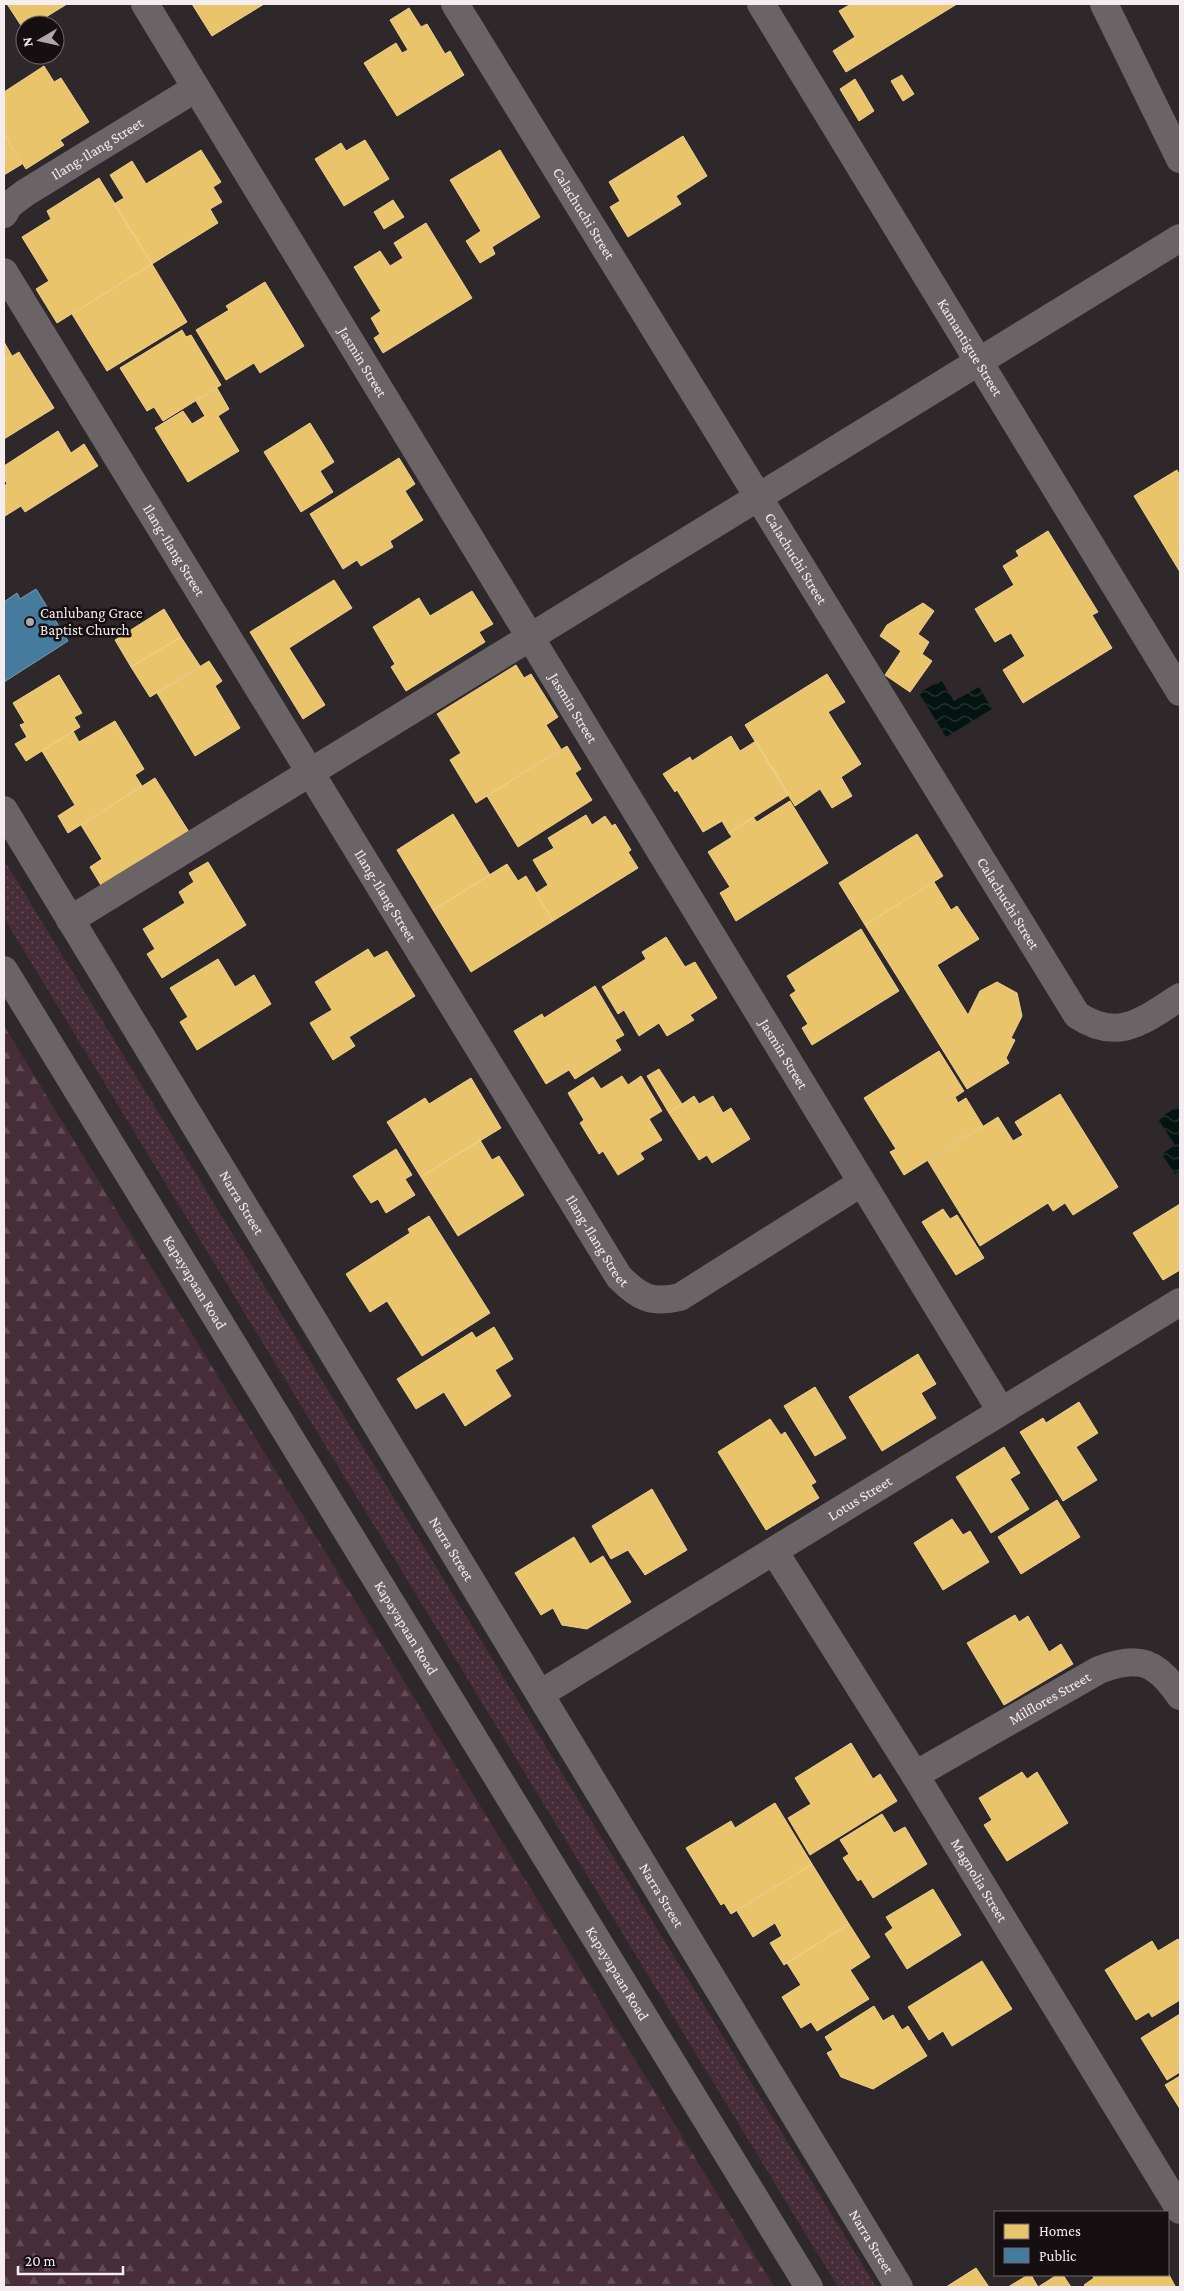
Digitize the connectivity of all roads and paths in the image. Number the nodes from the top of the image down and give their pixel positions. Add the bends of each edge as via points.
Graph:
1 (145, 4) edge
2 (455, 4) edge
3 (761, 4) edge
4 (1104, 4) edge
5 (196, 88) junction
6 (1180, 159) edge
7 (4, 214) edge
8 (1180, 238) edge
9 (4, 272) edge
10 (979, 362) junction
11 (759, 497) junction
12 (530, 638) junction
13 (1180, 692) edge
14 (311, 772) junction
15 (4, 810) edge
16 (70, 920) junction
17 (4, 970) edge
18 (1180, 996) edge
19 (861, 1183) junction
20 (1180, 1302) edge
21 (1001, 1411) junction
22 (774, 1551) junction
23 (540, 1694) junction
24 (1180, 1696) edge
25 (915, 1775) junction
26 (1180, 2210) edge
27 (809, 2287) edge
28 (899, 2287) edge

1 - 5 street, Jasmin Street
2 - 11 street, Calachuchi Street
3 - 10 street, Kamantigue Street
4 - 6 street
5 - 7 street, Ilang-Ilang Street via 25,193 9,205
5 - 12 street, Jasmin Street
8 - 10 street
9 - 14 street, Ilang-Ilang Street
10 - 11 street
10 - 13 street, Kamantigue Street
11 - 12 street
11 - 18 street, Calachuchi Street via 1076,1015 1092,1025 1127,1027
12 - 14 street
12 - 19 street, Jasmin Street
14 - 16 street
14 - 19 street, Ilang-Ilang Street via 619,1277 633,1291 646,1298 663,1301 680,1297
15 - 16 street, Narra Street
16 - 23 street, Narra Street
17 - 27 street, Kapayapaan Road
19 - 21 street, Jasmin Street
20 - 21 street, Lotus Street
21 - 22 street, Lotus Street
22 - 23 street, Lotus Street
22 - 25 street, Magnolia Street
23 - 28 street, Narra Street
24 - 25 street, Milflores Street via 1160,1671 1149,1664 1132,1661 1112,1665
25 - 26 street, Magnolia Street

